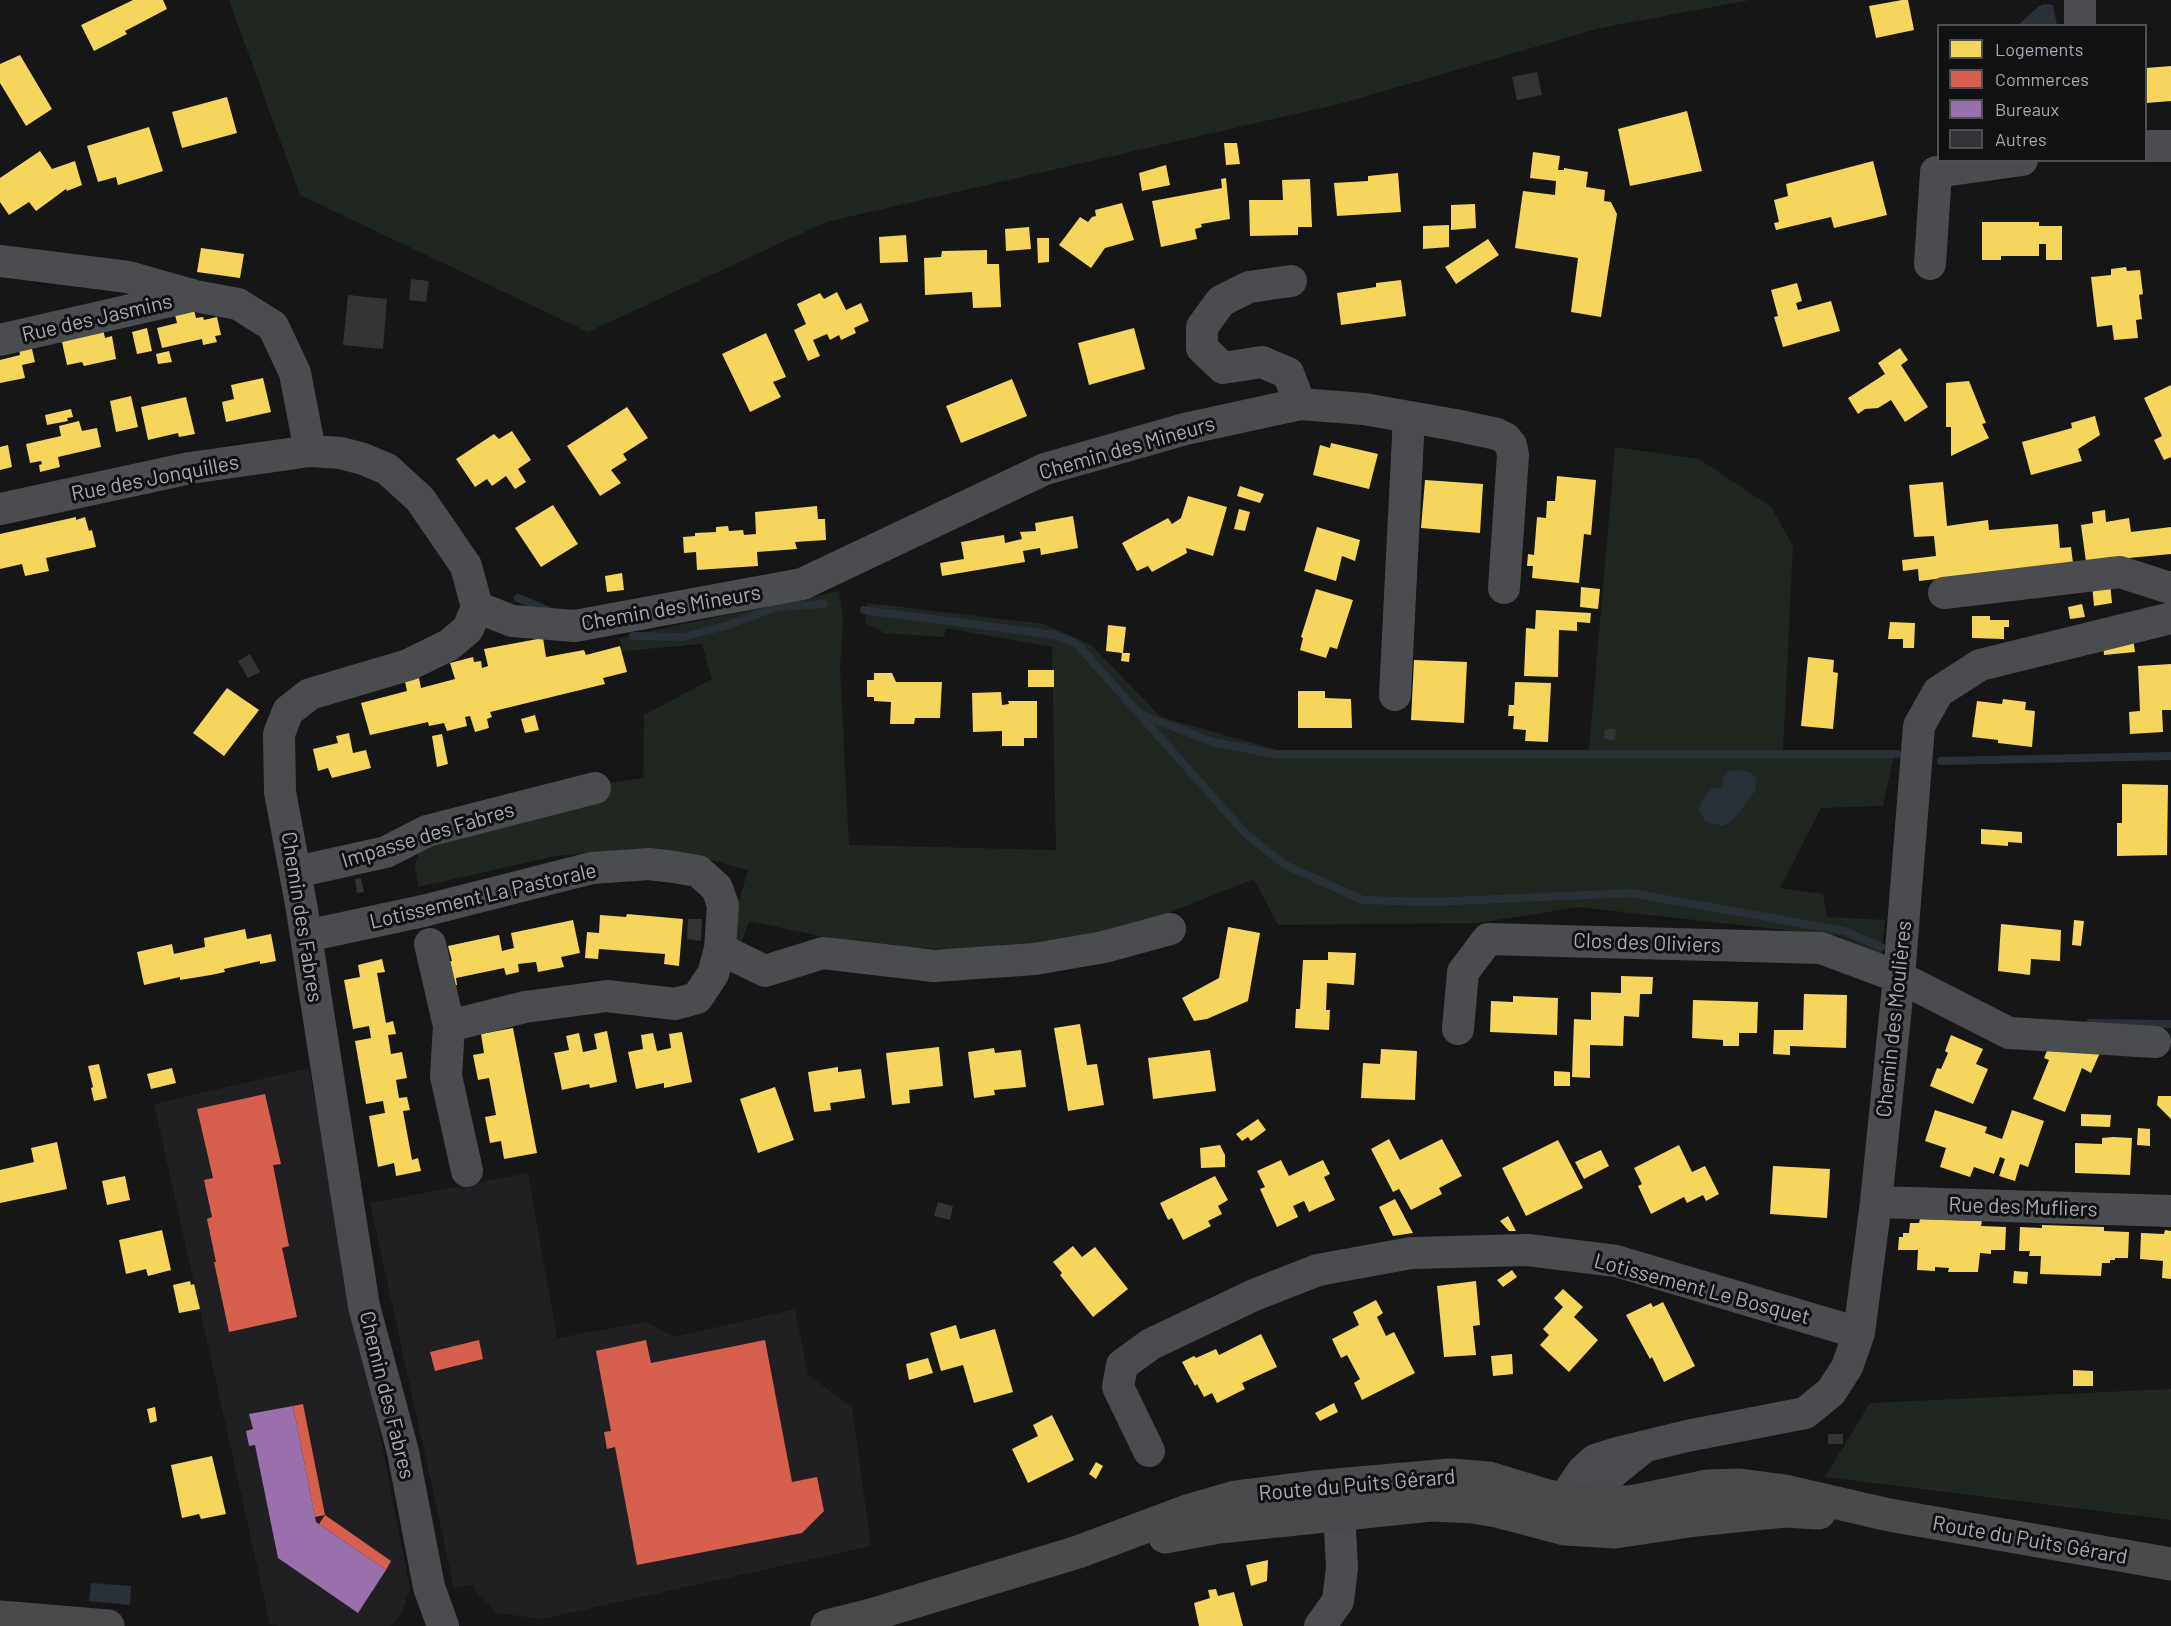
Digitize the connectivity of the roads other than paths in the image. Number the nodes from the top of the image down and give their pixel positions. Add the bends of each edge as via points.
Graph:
1 (2080, 0) edge
2 (2080, 24) edge
3 (2147, 146) edge
4 (2171, 146) edge
5 (2008, 162) edge
6 (0, 261) edge
7 (1930, 264) dead end
8 (1291, 281) dead end
9 (195, 296) junction
10 (0, 340) edge
11 (1300, 404) junction
12 (1409, 417) junction
13 (310, 451) junction
14 (0, 509) edge
15 (2171, 587) edge
16 (1504, 588) dead end
17 (1944, 593) dead end
18 (477, 607) junction
19 (2171, 618) edge
20 (1395, 695) dead end
21 (595, 788) dead end
22 (296, 872) junction
23 (1170, 929) dead end
24 (306, 936) junction
25 (430, 944) dead end
26 (720, 950) junction
27 (1899, 977) junction
28 (449, 1026) junction
29 (1458, 1029) dead end
30 (2155, 1042) dead end
31 (467, 1171) dead end
32 (1876, 1202) junction
33 (2171, 1211) edge
34 (1859, 1333) junction
35 (1149, 1451) dead end
36 (1339, 1499) junction
37 (1578, 1510) junction
38 (2171, 1564) edge
39 (429, 1587) junction
40 (0, 1617) edge
41 (108, 1626) edge
42 (418, 1626) edge
43 (443, 1626) edge
44 (827, 1626) edge
45 (1320, 1626) edge

1 - 2 street
3 - 4 street
5 - 7 street via 1936,172
6 - 9 street via 128,278
8 - 11 street via 1249,287 1221,301 1202,327 1202,348 1223,368 1262,362 1288,373
9 - 10 street, Rue des Jasmins
9 - 13 street via 238,304 273,326 295,373
11 - 12 street, Chemin des Mineurs
11 - 18 street, Chemin des Mineurs via 1185,429 1045,469 802,584 575,626 512,621
12 - 16 street, Chemin des Mineurs via 1497,434 1511,445
12 - 20 street
13 - 14 street, Rue des Jonquilles via 190,468
13 - 18 street via 363,459 387,470 420,499 466,566
15 - 17 street via 2120,572
18 - 22 street, Chemin des Fabres via 468,629 449,645 408,665 310,694 288,711 279,734 280,792
19 - 27 street, Chemin des Moulières via 1980,665 1938,692 1919,726
21 - 22 street, Impasse des Fabres via 427,831 386,852
22 - 24 street, Chemin des Fabres
23 - 26 street via 1104,947 1035,959 934,966 822,953 765,971
24 - 26 street, Lotissement La Pastorale via 592,868 649,864 698,871 717,888 723,905
24 - 39 street, Chemin des Fabres via 364,1306 403,1452
25 - 28 street, Lotissement La Pastorale
26 - 28 street, Lotissement La Pastorale via 713,974 698,998 675,1004 608,996 525,1007
27 - 29 street, Clos des Oliviers via 1821,948 1488,939 1463,972
27 - 30 street via 2009,1033
27 - 32 street, Chemin des Moulières
28 - 31 street, Lotissement La Pastorale via 446,1076
32 - 33 street, Rue des Mufliers
32 - 34 street, Chemin des Moulières
34 - 35 street, Lotissement Le Bosquet via 1616,1261 1528,1251 1411,1252 1318,1270 1254,1295 1151,1344 1122,1365 1118,1387
34 - 37 street, Chemin des Moulières via 1847,1367 1832,1392 1805,1413 1644,1447 1613,1472
36 - 37 main road, Route du Puits Gérard
36 - 44 main road, Route du Puits Gérard via 1219,1527 1078,1552
36 - 45 street via 1342,1568 1338,1601
37 - 38 main road, Route du Puits Gérard via 1708,1485 1740,1485
39 - 42 street, Chemin des Fabres
39 - 43 street, Chemin des Fabres
40 - 41 main road

